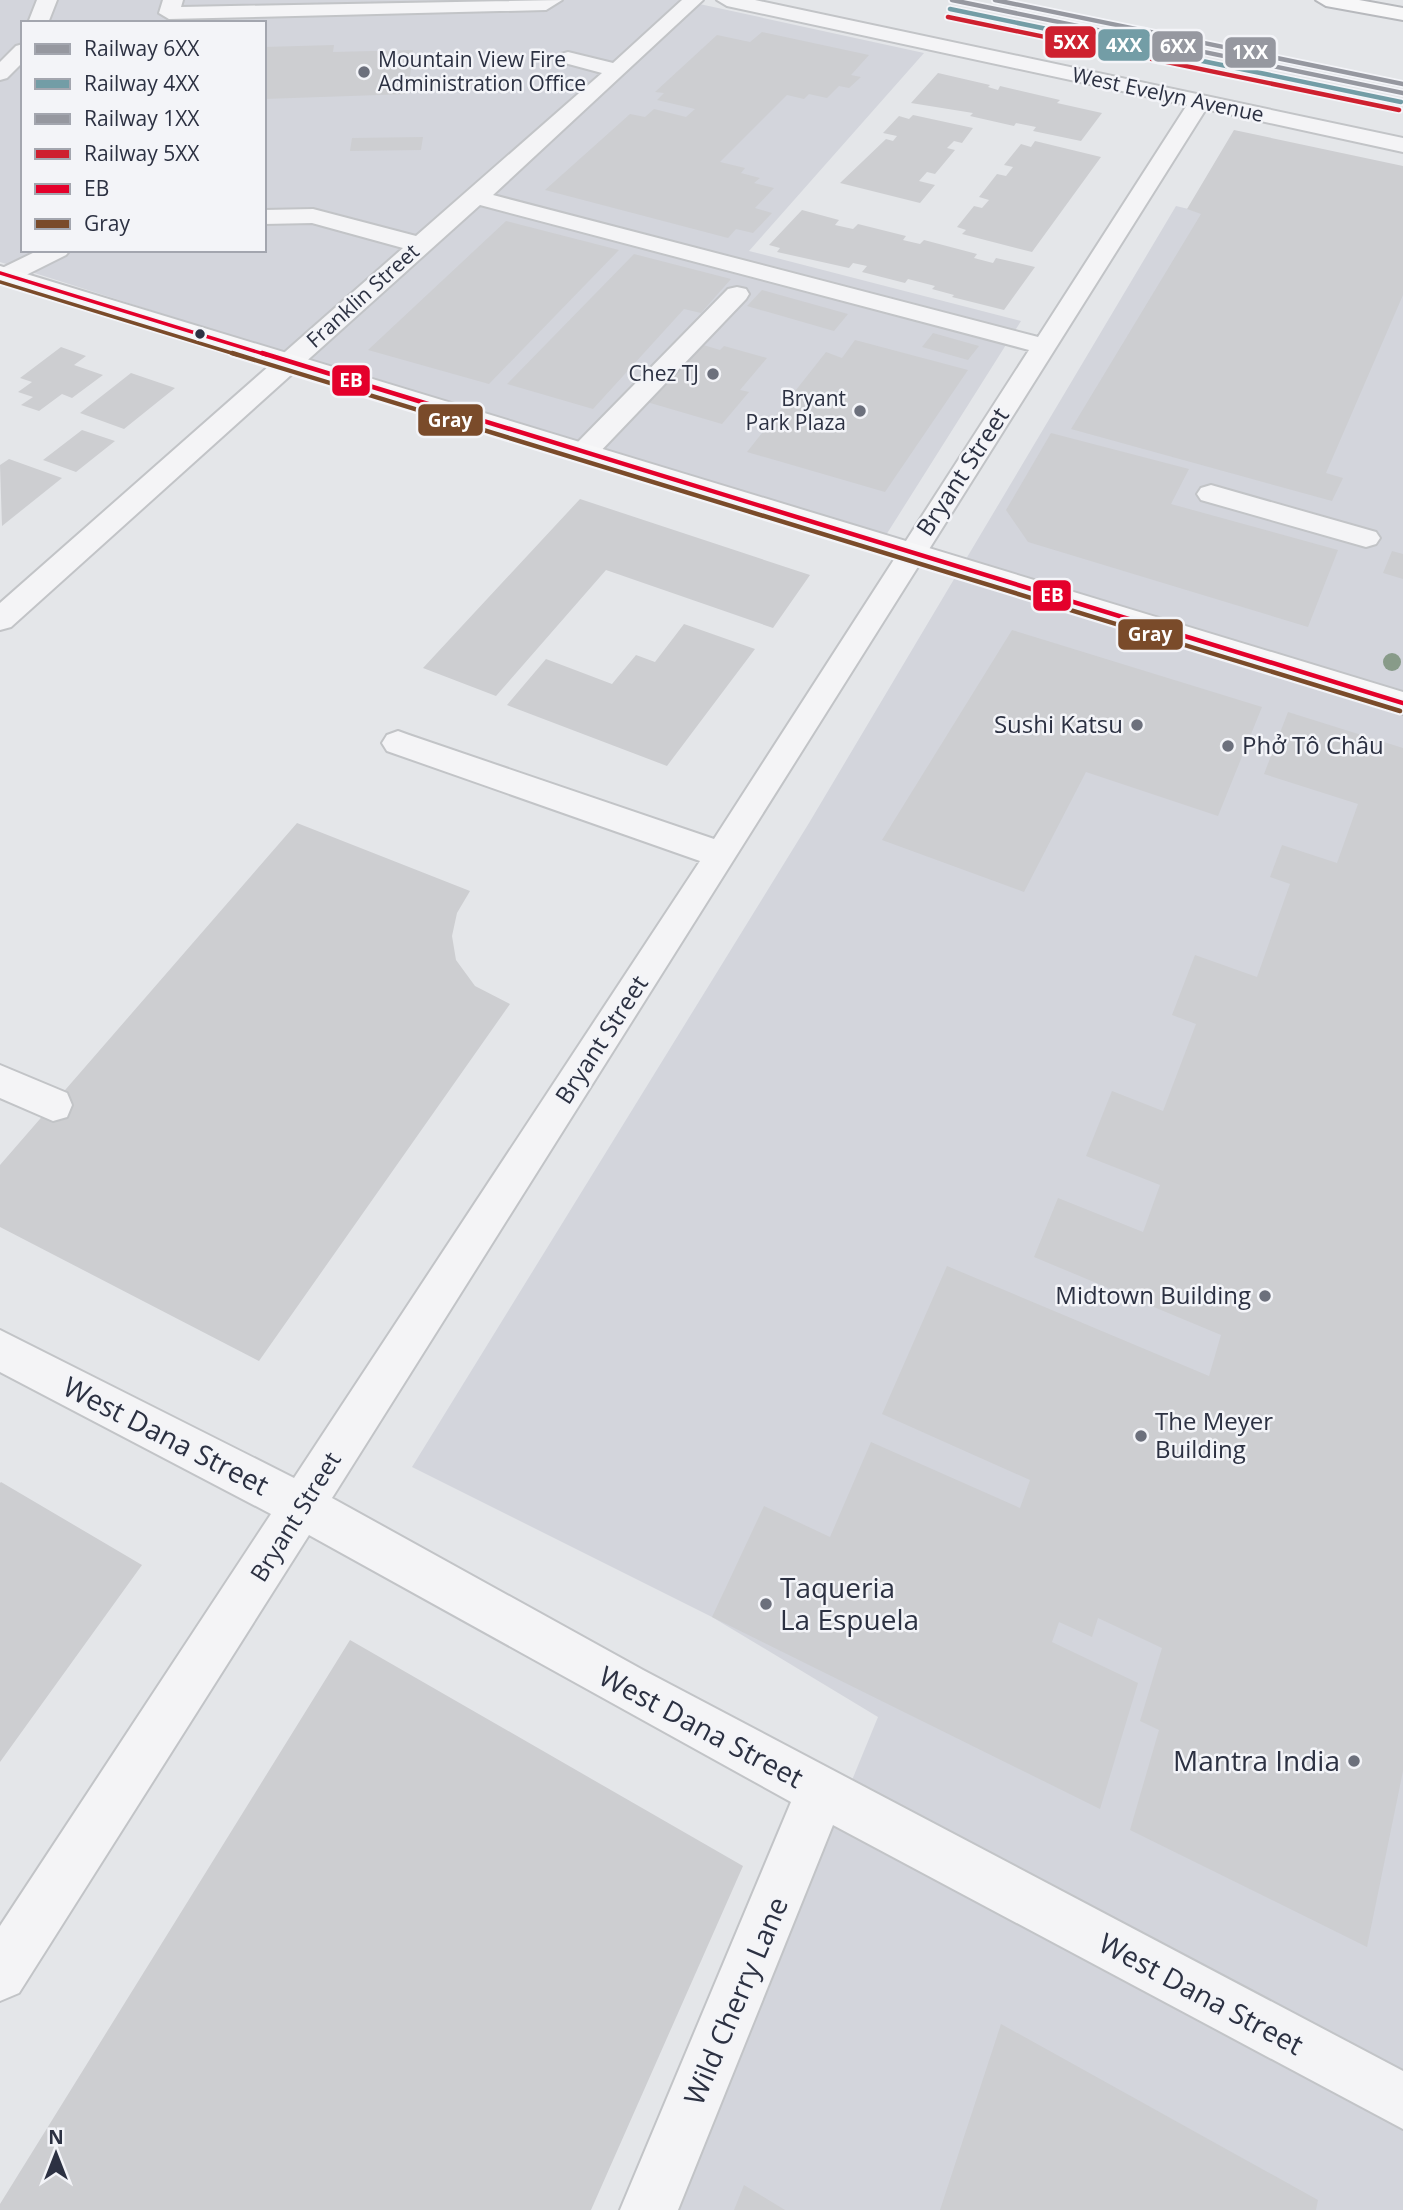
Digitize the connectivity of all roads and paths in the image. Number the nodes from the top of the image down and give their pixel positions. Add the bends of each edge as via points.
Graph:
1 (47, 0) edge
2 (173, 0) edge
3 (552, 0) edge
4 (693, 0) edge
5 (727, 0) edge
6 (1326, 0) edge
7 (1403, 15) edge
8 (39, 21) edge
9 (21, 52) edge
10 (568, 58) dead end
11 (617, 71) junction
12 (0, 74) edge
13 (1200, 102) junction
14 (1403, 145) edge
15 (475, 197) junction
16 (266, 217) edge
17 (420, 245) junction
18 (53, 252) edge
19 (3, 274) edge
20 (737, 294) dead end
21 (1043, 346) junction
22 (290, 362) junction
23 (584, 452) junction
24 (1211, 494) dead end
25 (1366, 538) dead end
26 (912, 551) junction
27 (0, 620) edge
28 (1403, 703) edge
29 (398, 743) dead end
30 (722, 855) junction
31 (0, 1080) edge
32 (52, 1105) dead end
33 (0, 1350) edge
34 (301, 1506) junction
35 (821, 1792) junction
36 (0, 1974) edge
37 (1403, 2101) edge
38 (649, 2210) edge

1 - 8 street
2 - 3 street via 169,13 546,4
4 - 11 street, Franklin Street
5 - 13 street, West Evelyn Avenue
6 - 7 main road
9 - 12 street
10 - 11 street
11 - 15 street, Franklin Street
13 - 14 street, West Evelyn Avenue
13 - 21 street, Bryant Street
15 - 17 street, Franklin Street
15 - 21 street
16 - 17 street via 313,216
17 - 22 street, Franklin Street
18 - 19 street
19 - 22 main road
20 - 23 street
21 - 26 street, Bryant Street
22 - 23 main road
22 - 27 street, Franklin Street
23 - 26 main road
24 - 25 street
26 - 28 main road
26 - 30 street, Bryant Street
29 - 30 street
30 - 34 street, Bryant Street
31 - 32 street
33 - 34 street, West Dana Street
34 - 35 street, West Dana Street
34 - 36 street, Bryant Street
35 - 37 street, West Dana Street
35 - 38 street, Wild Cherry Lane

